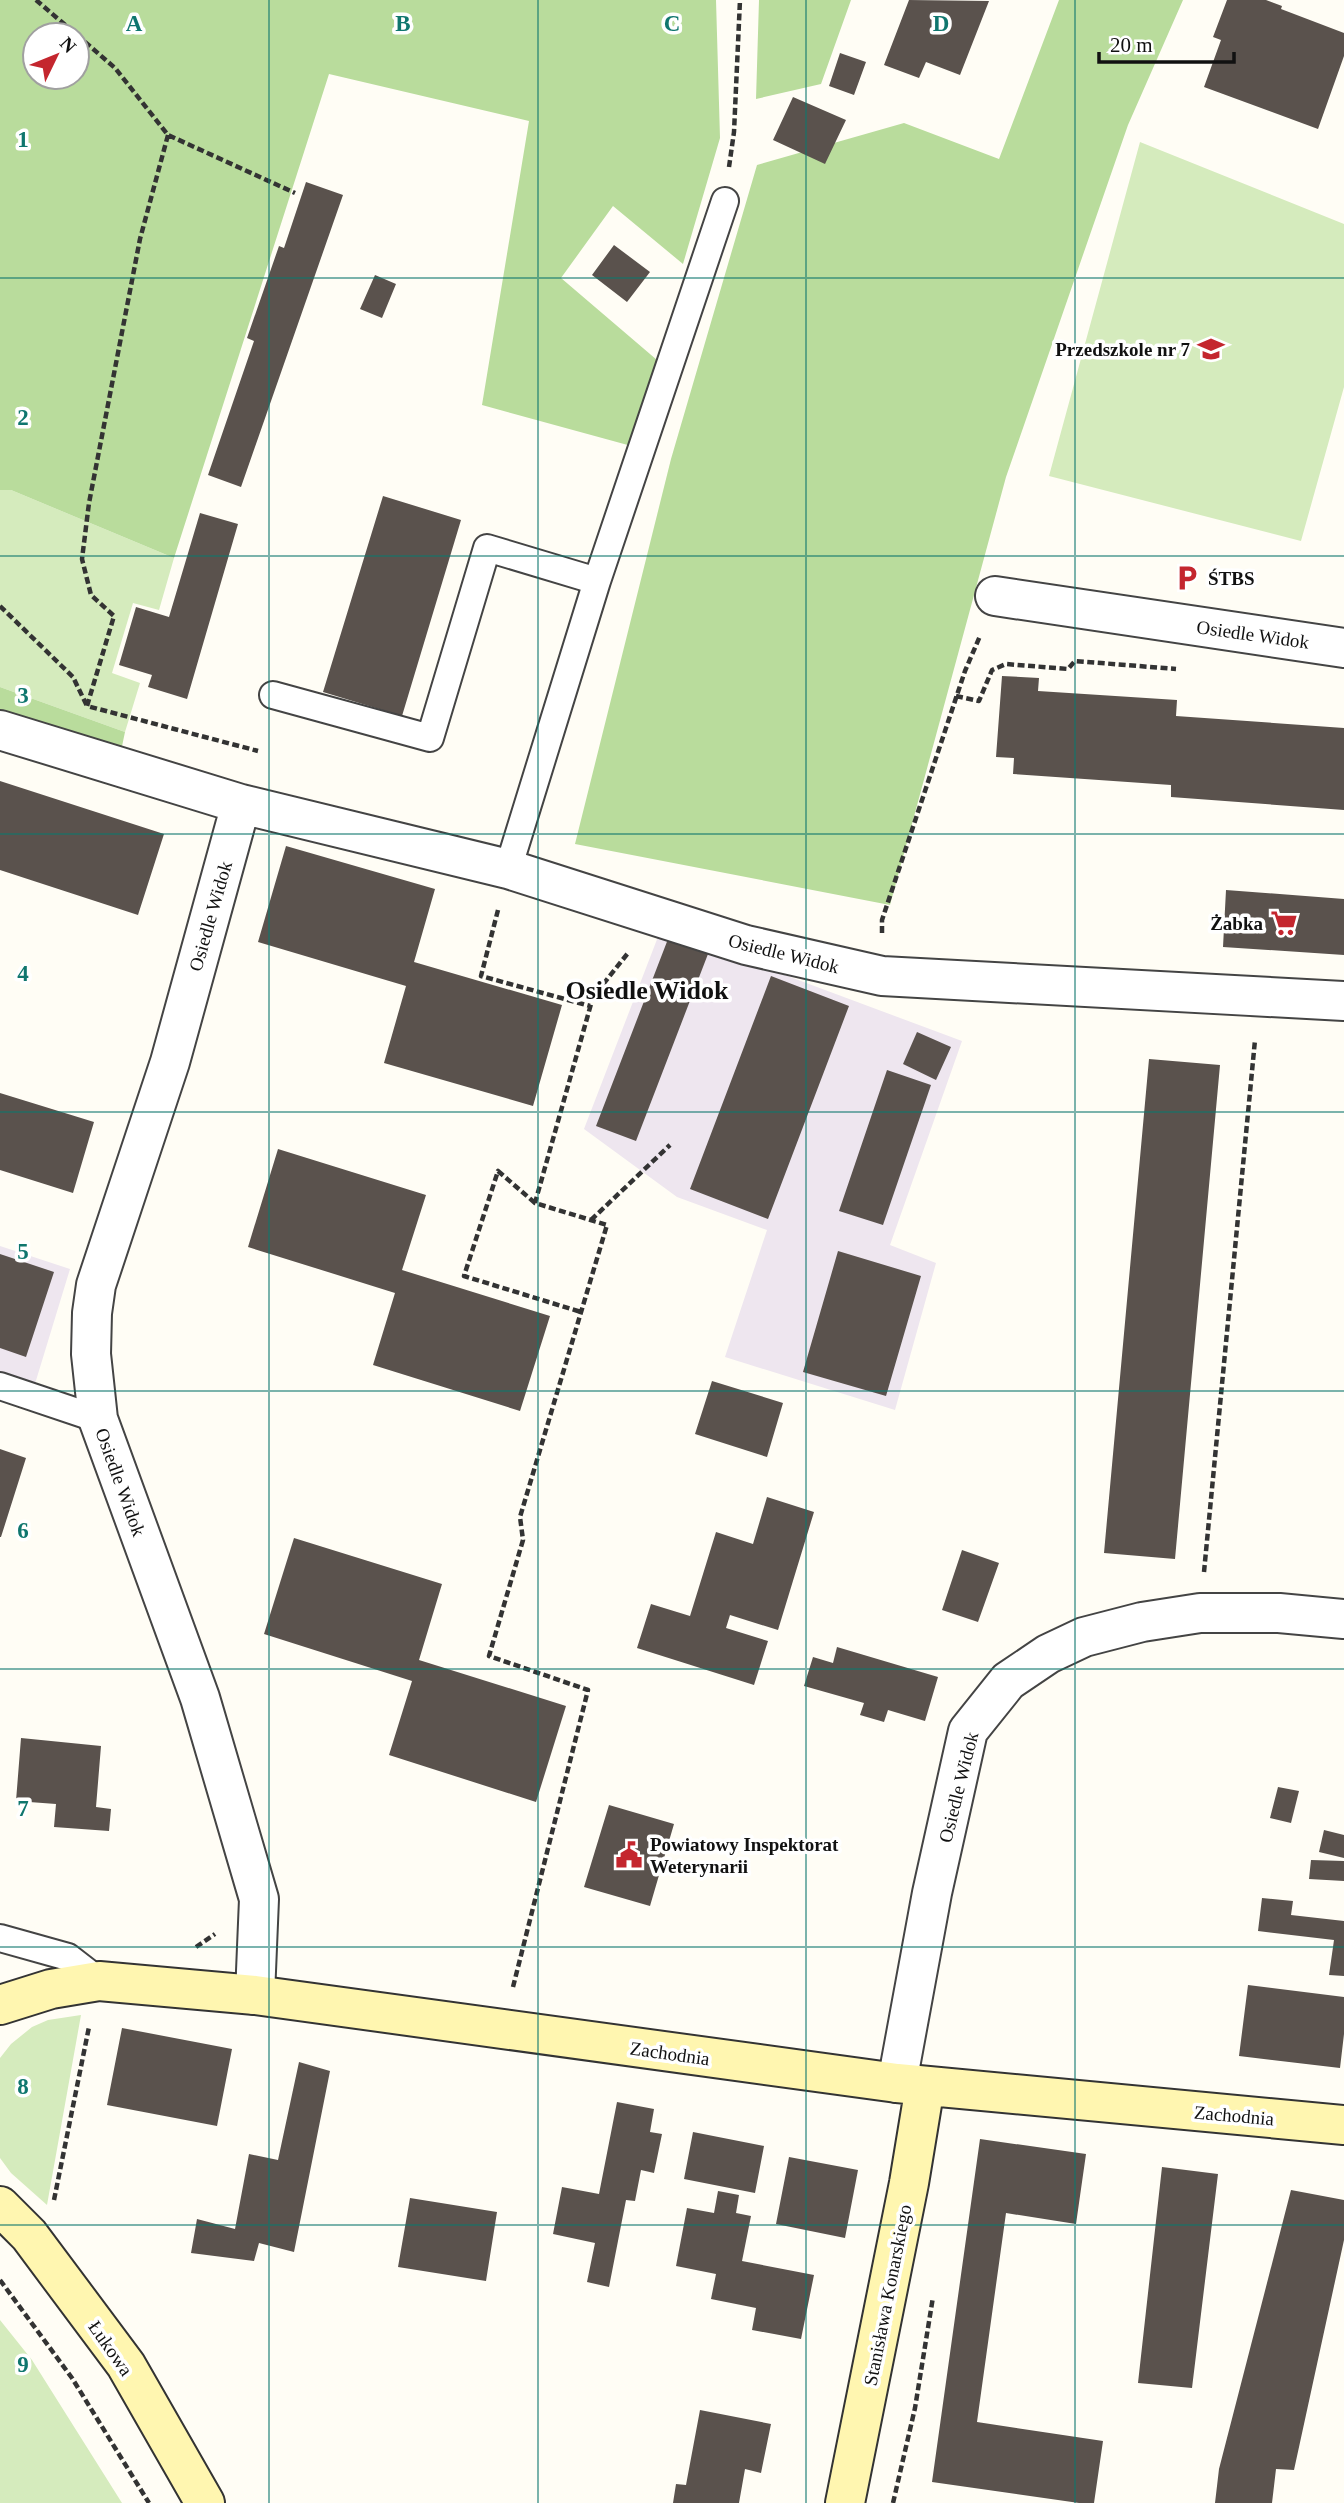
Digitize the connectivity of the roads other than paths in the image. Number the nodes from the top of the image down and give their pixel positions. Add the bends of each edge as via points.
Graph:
1 (724, 201) road end
2 (597, 582) junction
3 (995, 596) road end
4 (1344, 648) edge
5 (273, 695) dead end
6 (0, 730) edge
7 (241, 804) junction
8 (508, 869) junction
9 (1344, 1001) edge
10 (0, 1386) edge
11 (98, 1419) junction
12 (1344, 1619) edge
13 (0, 1938) edge
14 (99, 1981) junction
15 (255, 1995) junction
16 (0, 2005) edge
17 (911, 2084) junction
18 (1344, 2125) edge
19 (0, 2206) edge
20 (205, 2503) edge
21 (845, 2503) edge

1 - 2 lane
2 - 5 lane via 487,548 430,738
2 - 8 lane
3 - 4 street, Osiedle Widok
6 - 7 street, Osiedle Widok
7 - 8 street, Osiedle Widok
7 - 11 street, Osiedle Widok via 170,1062 96,1285 92,1354
8 - 9 street, Osiedle Widok via 746,945 882,976
10 - 11 lane
11 - 15 street, Osiedle Widok via 200,1698 259,1899
12 - 17 street, Osiedle Widok via 1200,1613 1142,1622 1084,1637 1008,1681 968,1731 932,1893
13 - 14 lane via 68,1957
14 - 15 street, Zachodnia
14 - 16 street, Zachodnia via 51,1989
15 - 17 street, Zachodnia
17 - 18 street, Zachodnia
17 - 21 street, Stanisława Konarskiego via 909,2183
19 - 20 street, Łukowa via 29,2235 126,2365

